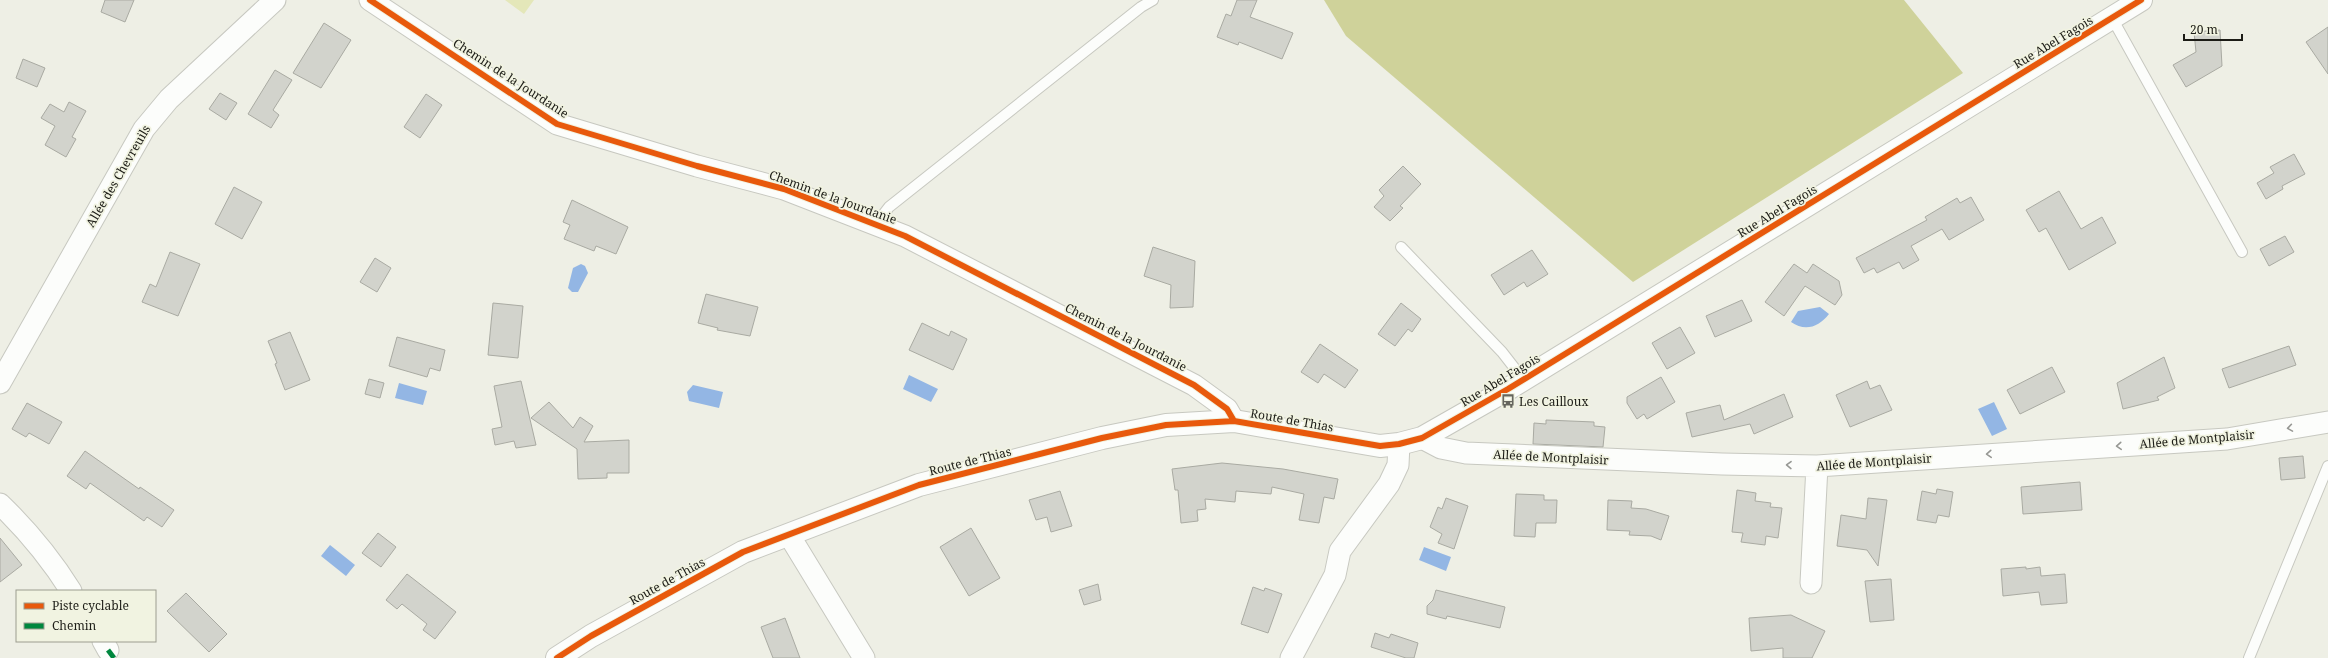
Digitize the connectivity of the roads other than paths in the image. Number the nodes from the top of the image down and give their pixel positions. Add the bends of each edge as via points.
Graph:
1 (275, 0) edge
2 (370, 0) edge
3 (1153, 0) edge
4 (2141, 0) edge
5 (2112, 18) junction
6 (876, 224) junction
7 (1401, 247) dead end
8 (2242, 252) dead end
9 (1523, 379) junction
10 (0, 383) edge
11 (1234, 421) junction
12 (2328, 422) edge
13 (1422, 438) junction
14 (1399, 444) junction
15 (1817, 466) junction
16 (2328, 466) edge
17 (0, 504) edge
18 (789, 535) junction
19 (1811, 583) dead end
20 (70, 590) edge
21 (557, 658) edge
22 (864, 658) edge
23 (1290, 658) edge
24 (2249, 658) edge

1 - 10 street, Allée des Chevreuils via 170,99 144,129
2 - 6 street, Chemin de la Jourdanie via 557,124 784,189
3 - 6 lane via 889,207
4 - 5 street, Rue Abel Fagois
5 - 8 lane
5 - 9 street, Rue Abel Fagois
6 - 11 street, Chemin de la Jourdanie via 905,236 1194,385 1227,409
7 - 9 lane via 1502,352
9 - 13 street, Rue Abel Fagois
11 - 14 street, Route de Thias via 1368,444
11 - 18 street, Route de Thias via 1166,425 1102,438 919,485
12 -> 15 street, Allée de Montplaisir via 2227,439
13 - 14 street, Route de Thias
15 -> 13 street, Allée de Montplaisir via 1466,453 1441,448
14 - 23 street via 1398,465 1389,484 1340,551 1335,575
15 - 19 street
16 - 24 lane
17 - 20 street via 18,521 57,568
18 - 21 street, Route de Thias via 743,552 590,636
18 - 22 street

